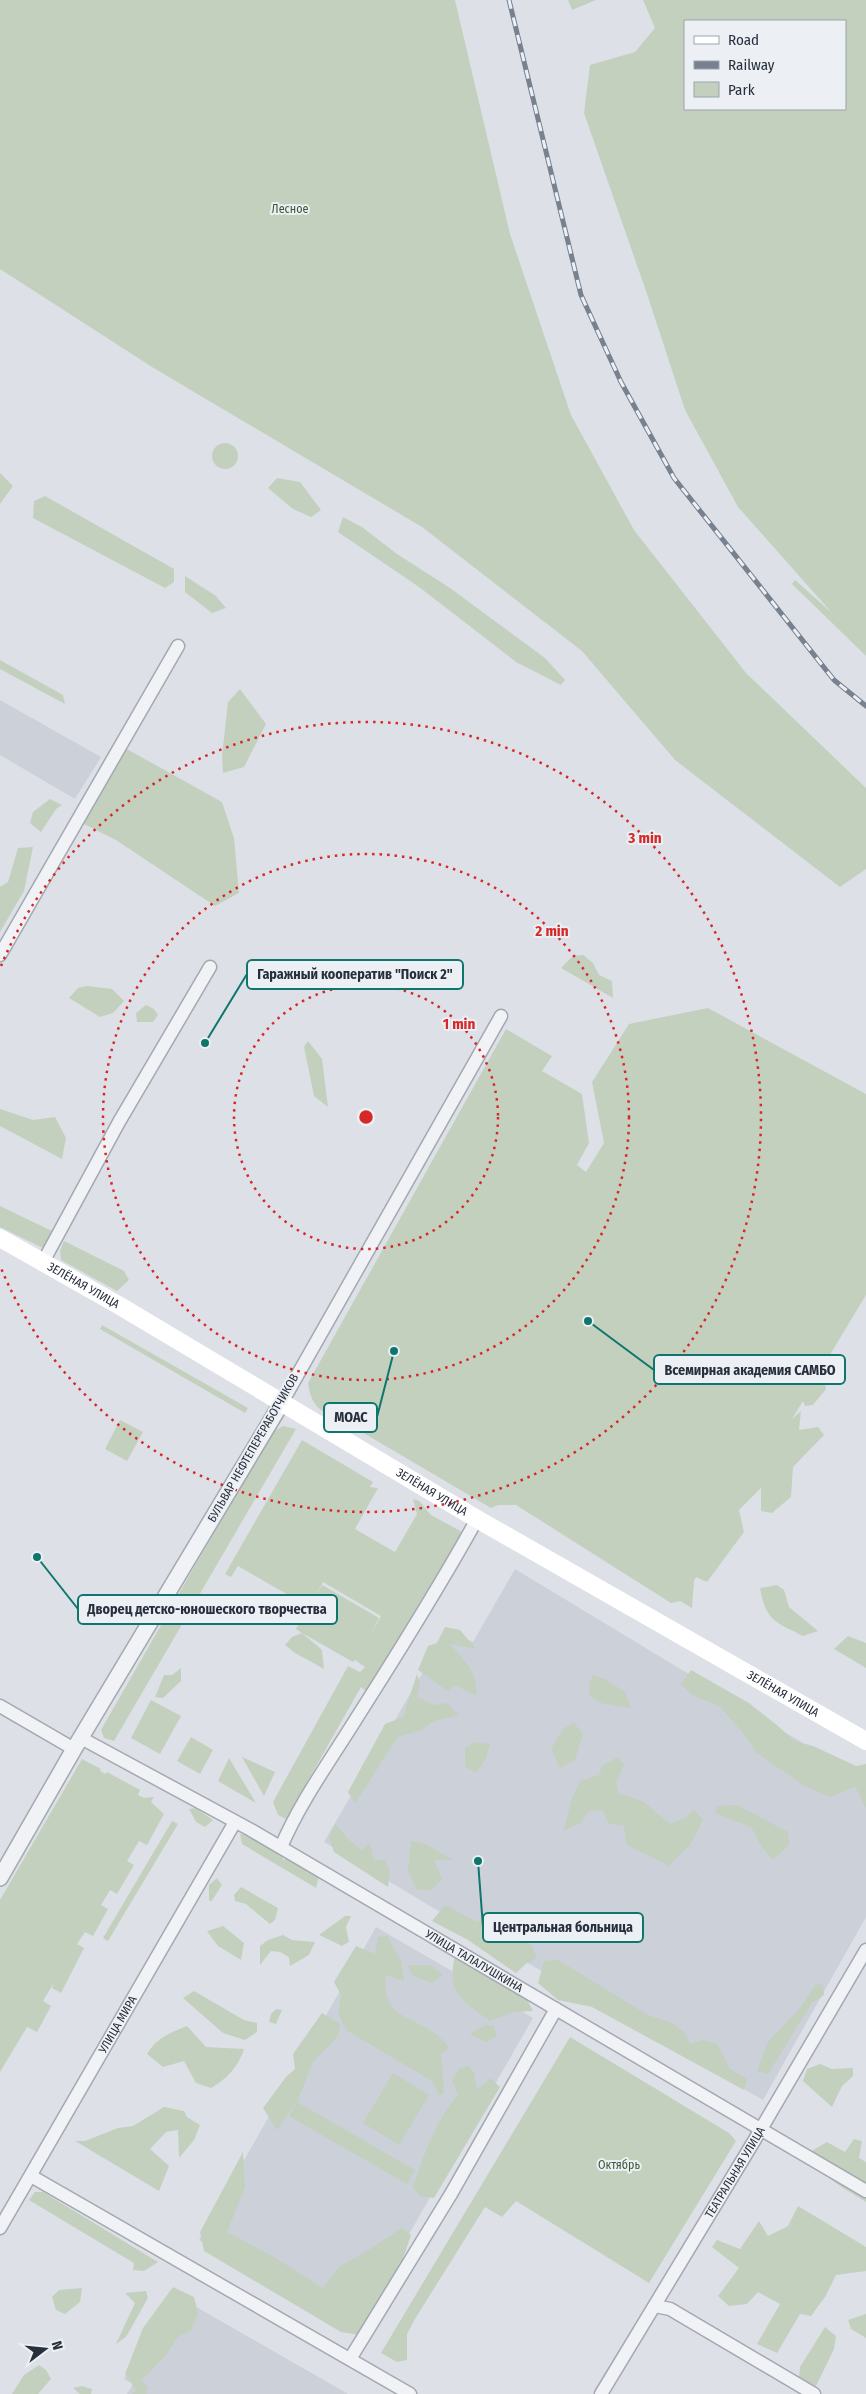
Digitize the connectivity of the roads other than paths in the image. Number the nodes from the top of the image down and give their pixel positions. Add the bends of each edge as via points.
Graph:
1 (178, 646) dead end
2 (0, 955) edge
3 (210, 967) dead end
4 (501, 1016) dead end
5 (0, 1238) edge
6 (43, 1262) junction
7 (281, 1404) junction
8 (477, 1519) junction
9 (0, 1706) edge
10 (866, 1741) edge
11 (77, 1744) junction
12 (235, 1822) junction
13 (281, 1847) junction
14 (0, 1878) edge
15 (866, 1950) edge
16 (556, 2009) junction
17 (760, 2130) junction
18 (31, 2176) junction
19 (866, 2191) edge
20 (0, 2228) edge
21 (655, 2306) junction
22 (350, 2359) junction
23 (410, 2394) edge
24 (601, 2394) edge
25 (814, 2394) edge

1 - 2 street
3 - 6 street via 119,1122
4 - 7 street, БУЛЬВАР НЕФТЕПЕРЕРАБОТЧИКОВ
5 - 6 main road, ЗЕЛЁНАЯ УЛИЦА
6 - 7 main road, ЗЕЛЁНАЯ УЛИЦА
7 - 8 main road, ЗЕЛЁНАЯ УЛИЦА
7 - 11 street, БУЛЬВАР НЕФТЕПЕРЕРАБОТЧИКОВ
8 - 10 main road, ЗЕЛЁНАЯ УЛИЦА
8 - 13 street via 415,1627 310,1792
9 - 11 street, УЛИЦА ТАЛАЛУШКИНА
11 - 12 street, УЛИЦА ТАЛАЛУШКИНА
11 - 14 street, БУЛЬВАР НЕФТЕПЕРЕРАБОТЧИКОВ
12 - 13 street, УЛИЦА ТАЛАЛУШКИНА
12 - 18 street, УЛИЦА МИРА
13 - 16 street, УЛИЦА ТАЛАЛУШКИНА
15 - 17 street, ТЕАТРАЛЬНАЯ УЛИЦА
16 - 17 street, УЛИЦА ТАЛАЛУШКИНА
16 - 22 street via 451,2194
17 - 19 street, УЛИЦА ТАЛАЛУШКИНА
17 - 21 street, ТЕАТРАЛЬНАЯ УЛИЦА
18 - 20 street, УЛИЦА МИРА
18 - 22 street
21 - 24 street, ТЕАТРАЛЬНАЯ УЛИЦА
21 - 25 street via 670,2309
22 - 23 street

